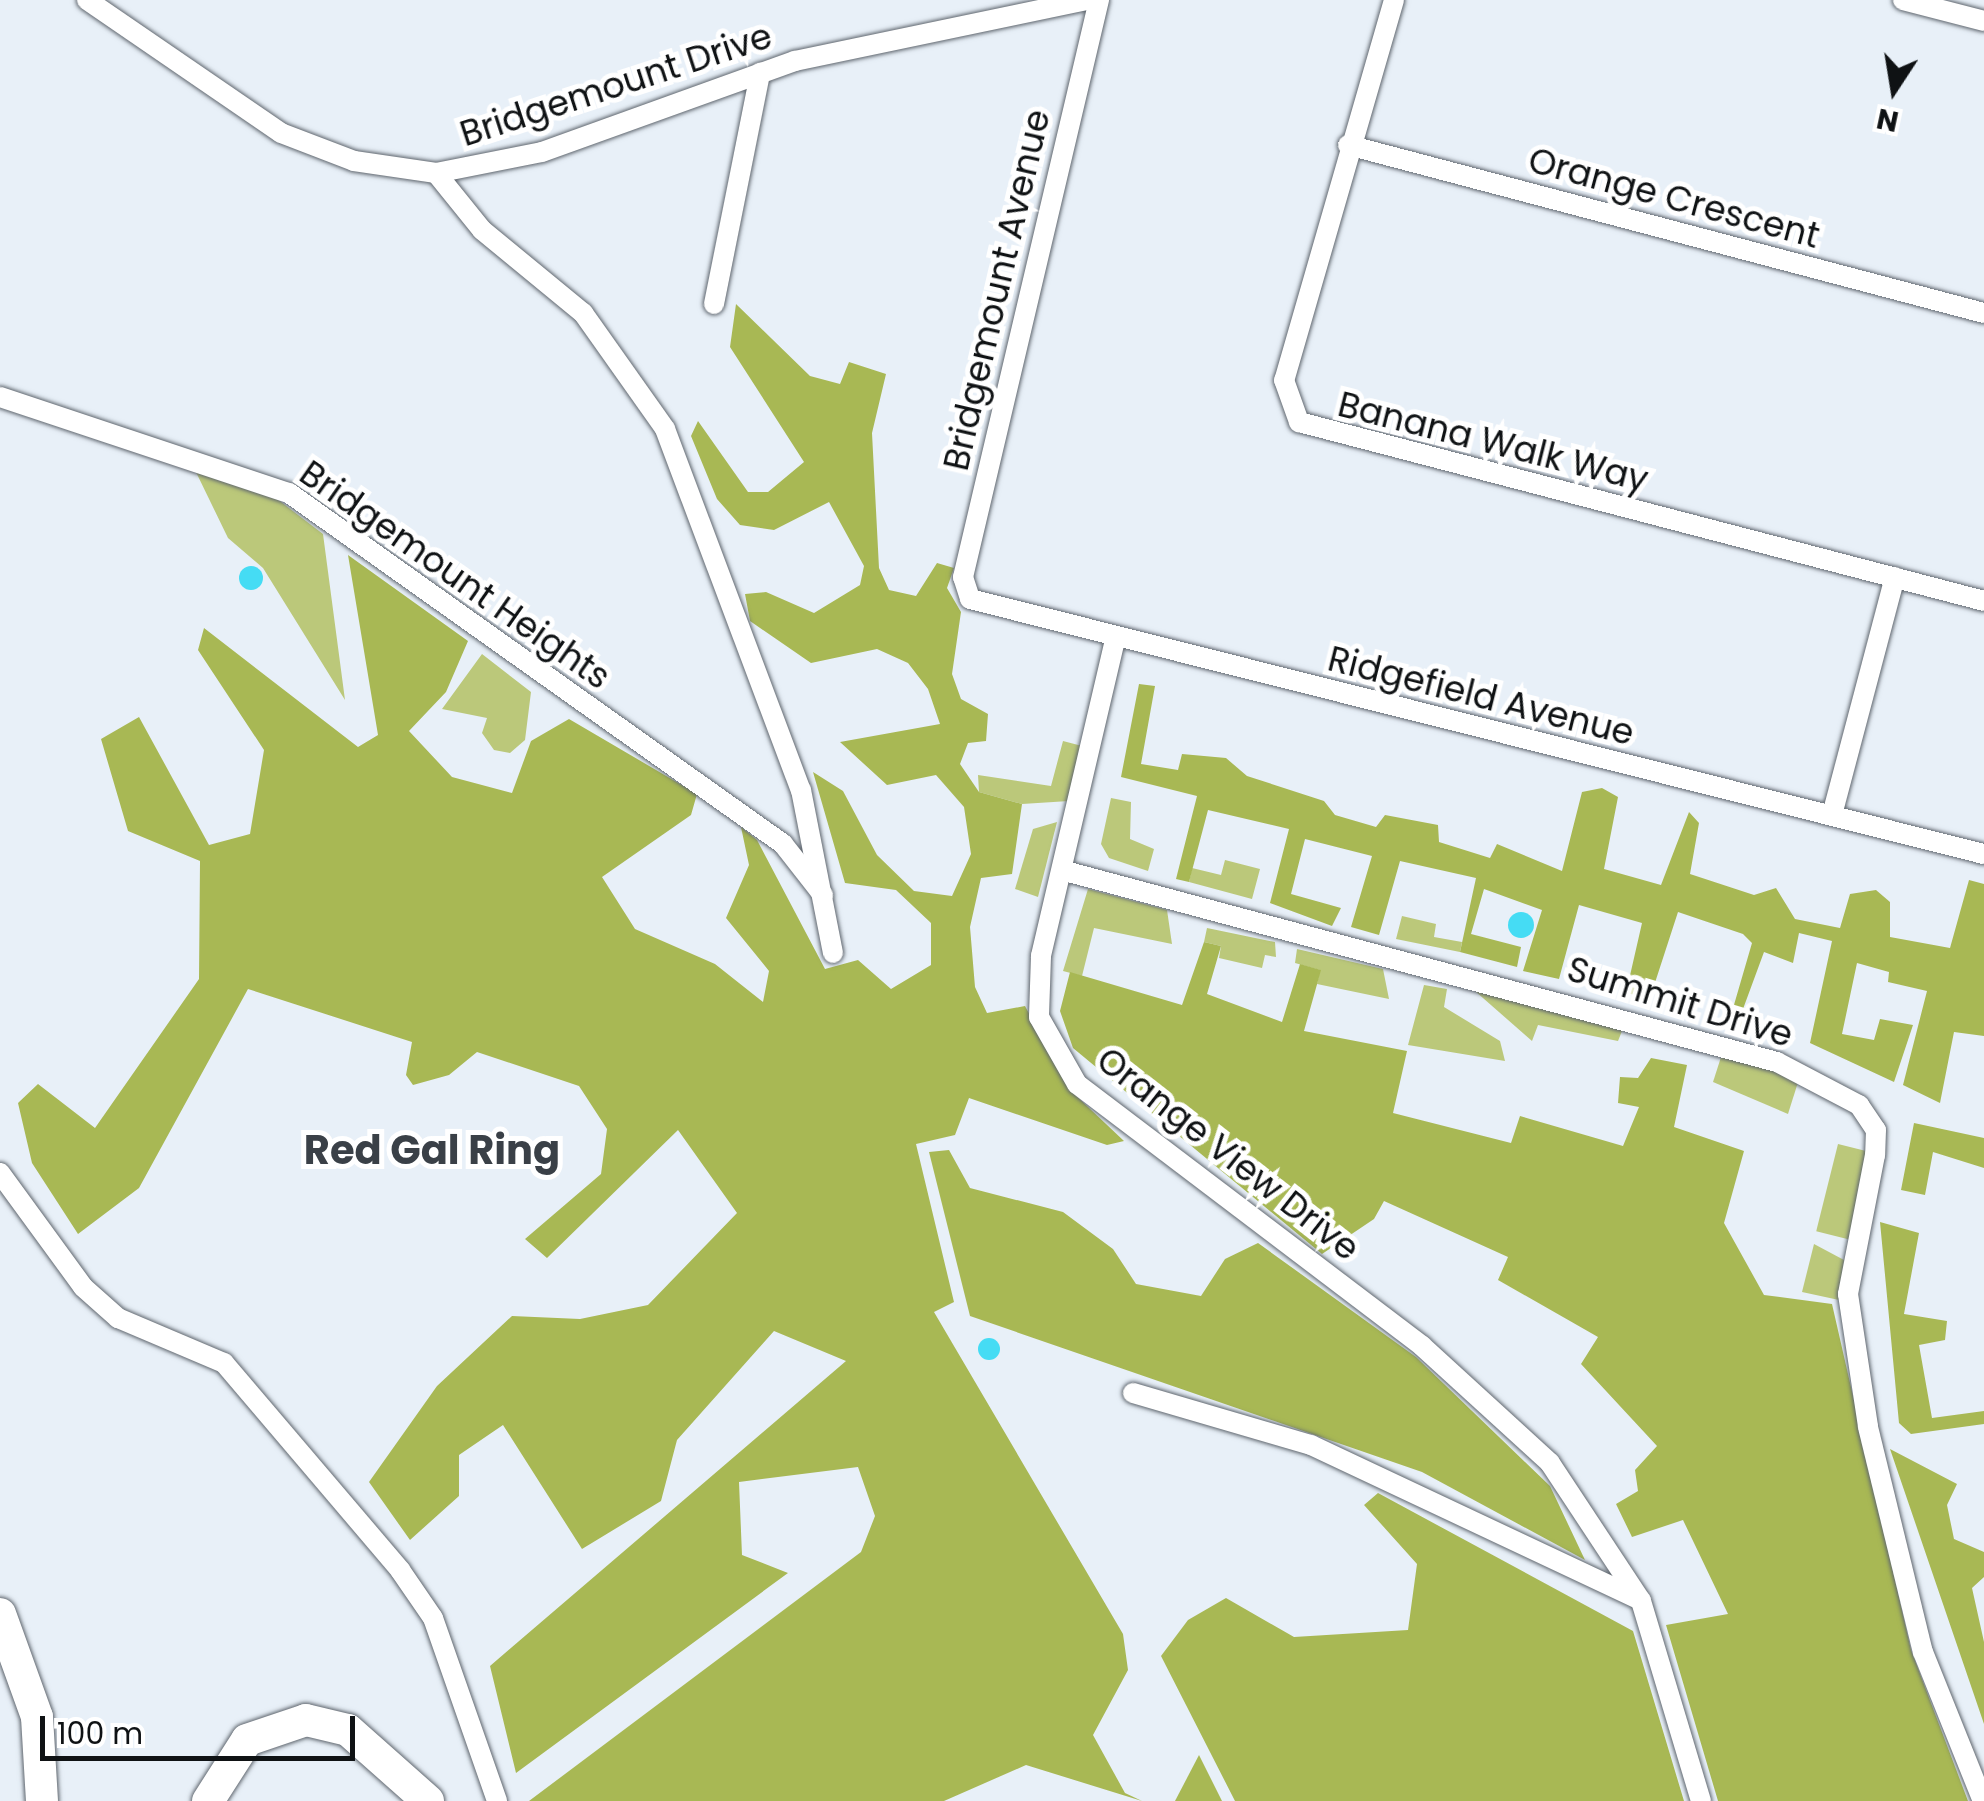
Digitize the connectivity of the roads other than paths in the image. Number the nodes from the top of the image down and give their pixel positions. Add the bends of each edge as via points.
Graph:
1 (86, 0) edge
2 (1088, 0) edge
3 (1099, 0) edge
4 (1394, 0) edge
5 (1903, 0) edge
6 (1984, 22) edge
7 (760, 73) junction
8 (1348, 145) junction
9 (436, 173) junction
10 (714, 304) dead end
11 (1984, 314) edge
12 (0, 397) edge
13 (1895, 577) junction
14 (965, 594) joint
15 (1984, 601) edge
16 (1115, 640) junction
17 (1832, 816) junction
18 (1984, 854) edge
19 (1065, 872) junction
20 (823, 895) junction
21 (833, 953) dead end
22 (0, 1173) edge
23 (1133, 1393) dead end
24 (1641, 1601) junction
25 (0, 1614) edge
26 (42, 1801) edge
27 (208, 1801) edge
28 (428, 1801) edge
29 (497, 1801) edge
30 (1701, 1801) edge
31 (1983, 1801) edge

1 - 9 street, Bridgemount Drive via 282,133 354,161
2 - 7 street, Bridgemount Drive
3 - 14 street, Bridgemount Avenue
4 - 8 street, Banana Walk Way
5 - 6 street
7 - 9 street, Bridgemount Drive via 542,152
7 - 10 street
8 - 11 street, Orange Crescent
8 - 13 street, Banana Walk Way via 1284,380 1299,422
9 - 20 street, Bridgemount Heights via 482,230 583,313 664,429 801,790
12 - 20 street, Bridgemount Heights via 289,493 783,844
13 - 15 street, Banana Walk Way
13 - 17 street
14 - 16 street, Ridgefield Avenue
16 - 17 street, Ridgefield Avenue
16 - 19 street, Orange View Drive
17 - 18 street, Ridgefield Avenue
19 - 24 street, Orange View Drive via 1041,956 1039,1017 1077,1084 1422,1346 1550,1463
19 - 31 street, Summit Drive via 1777,1062 1859,1105 1876,1130 1848,1294 1868,1427 1924,1652
20 - 21 street, Bridgemount Heights
22 - 29 street via 83,1287 118,1318 224,1363 400,1570 433,1618
23 - 24 street via 1311,1445
24 - 30 street, Orange View Drive
25 - 26 main road via 29,1682
27 - 28 main road via 247,1740 306,1720 348,1730

